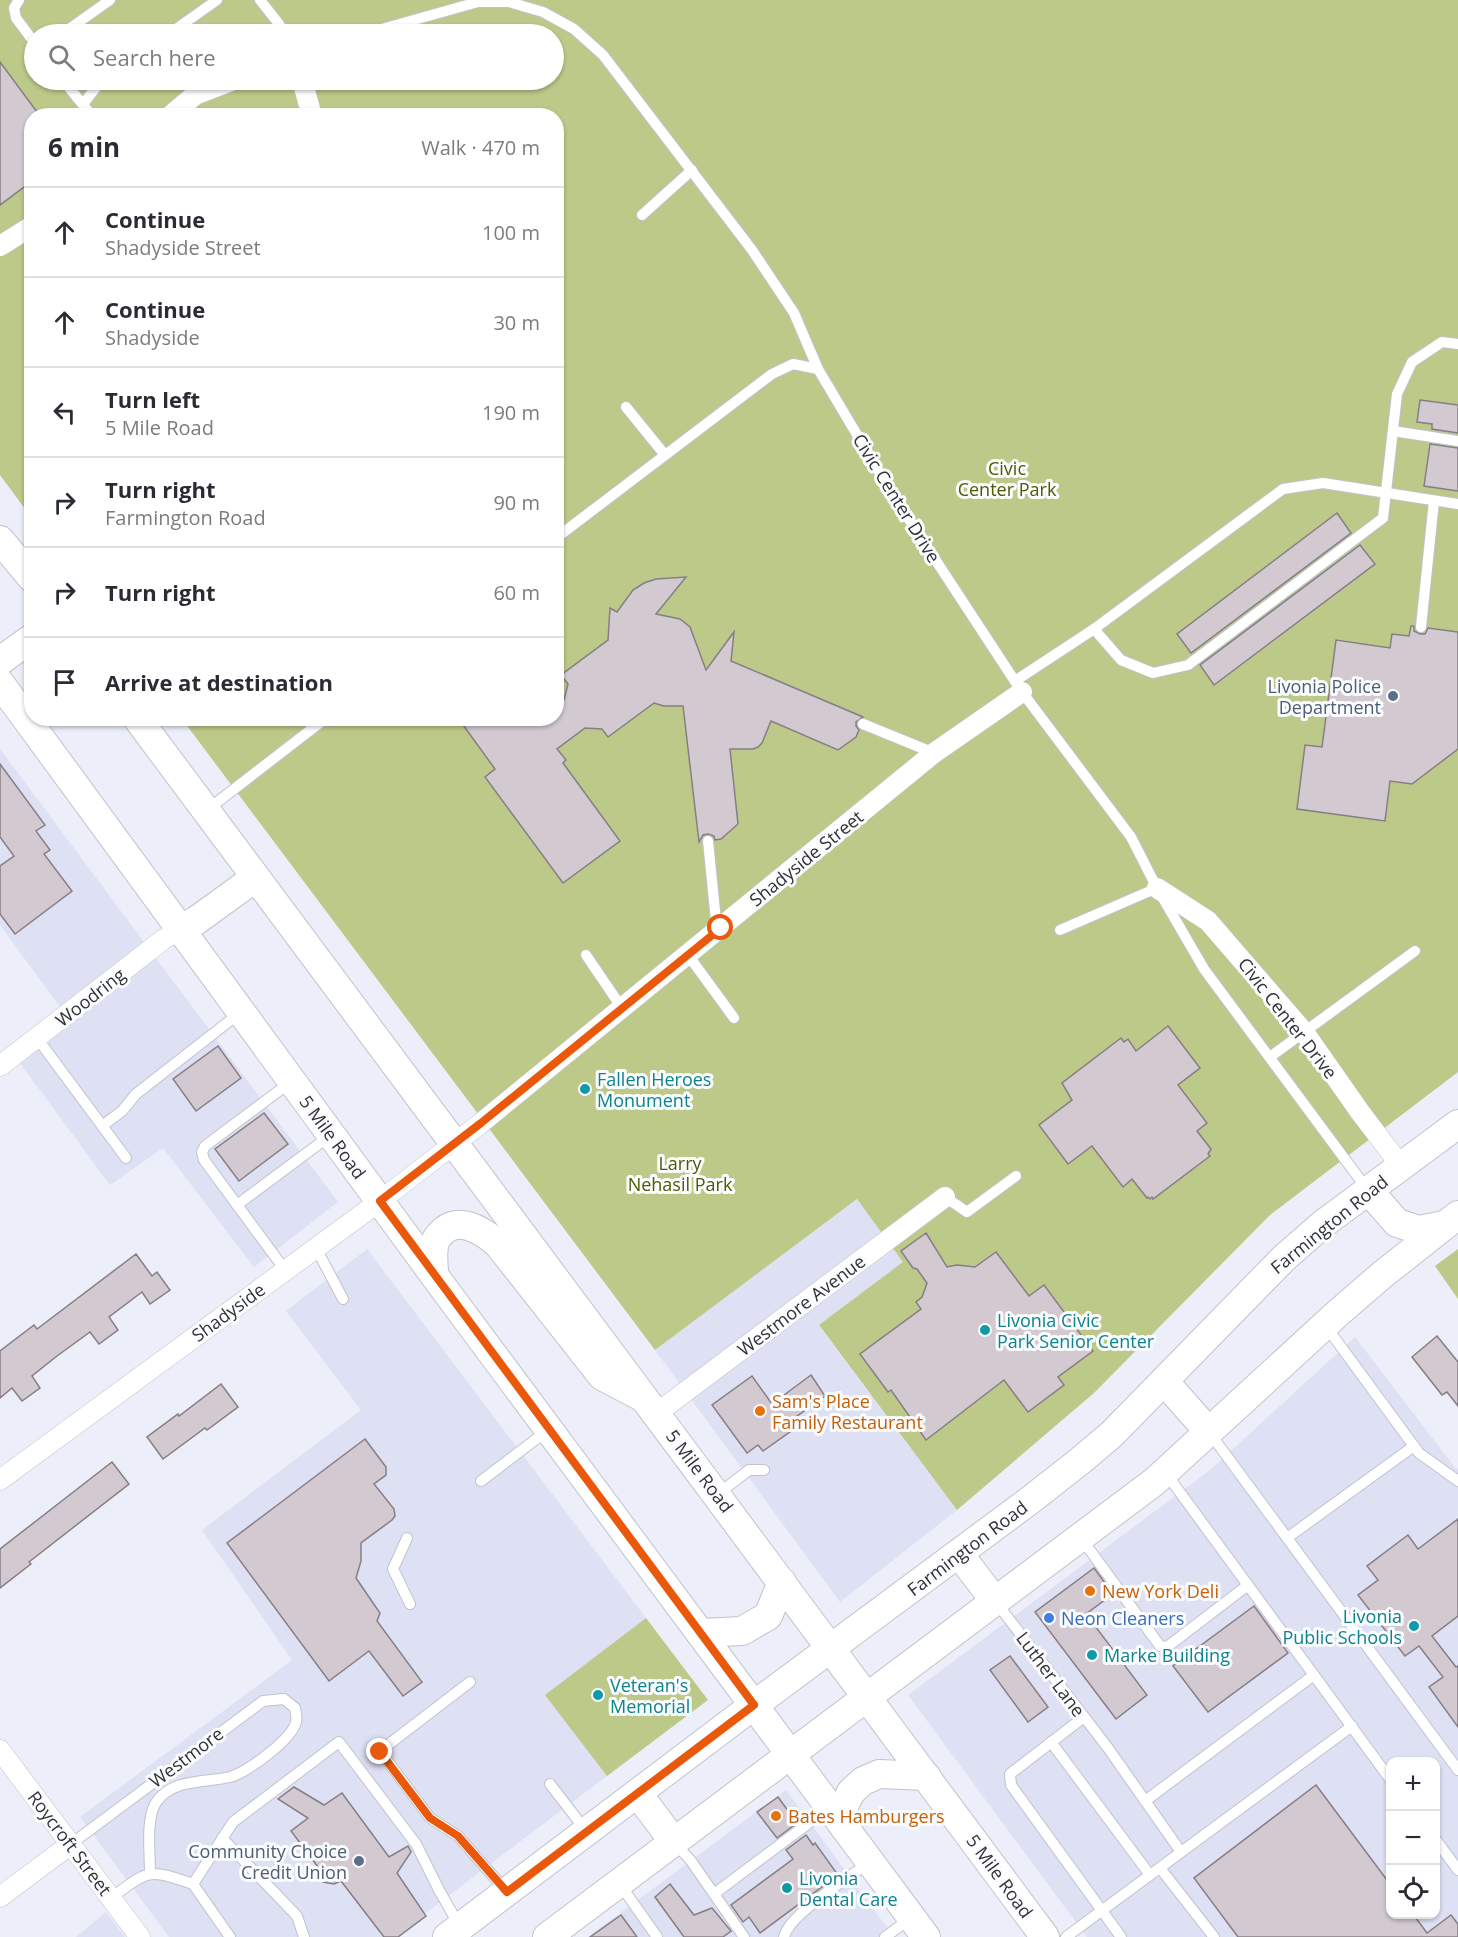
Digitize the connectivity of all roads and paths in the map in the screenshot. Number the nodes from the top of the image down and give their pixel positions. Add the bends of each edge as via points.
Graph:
1 (19, 0) edge
2 (110, 0) edge
3 (217, 0) edge
4 (261, 0) edge
5 (76, 24) edge
6 (183, 24) edge
7 (279, 24) edge
8 (400, 24) edge
9 (24, 29) edge
10 (71, 90) edge
11 (94, 90) edge
12 (208, 90) edge
13 (305, 90) edge
14 (82, 105) junction
15 (85, 108) edge
16 (180, 108) edge
17 (310, 108) edge
18 (692, 170) junction
19 (642, 214) dead end
20 (24, 231) edge
21 (0, 246) edge
22 (1458, 344) edge
23 (818, 369) junction
24 (626, 407) dead end
25 (1393, 431) junction
26 (1458, 441) edge
27 (665, 455) junction
28 (1387, 493) junction
29 (1434, 501) junction
30 (1458, 504) edge
31 (564, 532) edge
32 (0, 540) edge
33 (24, 568) edge
34 (1421, 627) dead end
35 (1094, 629) junction
36 (24, 644) edge
37 (0, 661) edge
38 (0, 683) edge
39 (1018, 687) junction
40 (24, 716) edge
41 (863, 724) dead end
42 (32, 726) edge
43 (143, 726) edge
44 (316, 726) edge
45 (934, 753) junction
46 (206, 811) junction
47 (708, 841) dead end
48 (255, 878) junction
49 (1157, 888) junction
50 (181, 929) junction
51 (1060, 930) dead end
52 (717, 931) junction
53 (1415, 951) dead end
54 (688, 955) junction
55 (586, 956) dead end
56 (622, 1008) junction
57 (242, 1011) junction
58 (734, 1018) dead end
59 (1304, 1032) junction
60 (37, 1038) junction
61 (1270, 1057) junction
62 (0, 1066) edge
63 (293, 1081) junction
64 (1458, 1124) edge
65 (102, 1126) junction
66 (331, 1134) junction
67 (454, 1143) junction
68 (126, 1158) dead end
69 (1401, 1166) junction
70 (1016, 1176) dead end
71 (1369, 1191) junction
72 (945, 1197) joint
73 (380, 1201) junction
74 (237, 1205) junction
75 (1451, 1220) edge
76 (315, 1248) junction
77 (285, 1270) junction
78 (434, 1275) junction
79 (343, 1299) dead end
80 (1325, 1324) junction
81 (1164, 1382) junction
82 (652, 1407) junction
83 (549, 1429) junction
84 (1209, 1432) junction
85 (1414, 1446) junction
86 (764, 1470) dead end
87 (1165, 1472) junction
88 (0, 1480) edge
89 (482, 1481) dead end
90 (1458, 1481) edge
91 (717, 1494) junction
92 (1080, 1537) junction
93 (407, 1538) dead end
94 (1287, 1538) junction
95 (959, 1554) junction
96 (782, 1582) junction
97 (1248, 1585) junction
98 (995, 1601) junction
99 (410, 1604) dead end
100 (700, 1633) junction
101 (831, 1650) junction
102 (1314, 1675) junction
103 (470, 1682) dead end
104 (867, 1696) junction
105 (754, 1705) junction
106 (1084, 1717) junction
107 (1352, 1726) junction
108 (1051, 1742) junction
109 (0, 1750) edge
110 (791, 1755) junction
111 (1458, 1770) edge
112 (1386, 1773) edge
113 (926, 1776) junction
114 (550, 1784) dead end
115 (638, 1794) junction
116 (1145, 1801) junction
117 (837, 1817) junction
118 (587, 1832) junction
119 (222, 1838) junction
120 (674, 1842) junction
121 (71, 1844) junction
122 (1440, 1845) edge
123 (1181, 1852) junction
124 (870, 1862) junction
125 (1160, 1868) junction
126 (1458, 1870) edge
127 (150, 1873) junction
128 (1150, 1875) junction
129 (618, 1883) junction
130 (193, 1884) junction
131 (507, 1892) junction
132 (714, 1894) junction
133 (0, 1897) edge
134 (111, 1898) junction
135 (1102, 1911) junction
136 (918, 1926) edge
137 (560, 1933) edge
138 (458, 1934) edge
139 (140, 1937) edge
140 (230, 1937) edge
141 (304, 1937) edge
142 (657, 1937) edge
143 (744, 1937) edge
144 (784, 1937) edge
145 (885, 1937) edge
146 (947, 1937) edge
147 (1045, 1937) edge
148 (1066, 1937) edge
149 (1121, 1937) edge
150 (1214, 1937) edge

1 - 9 lane via 14,8
2 - 5 lane
3 - 6 lane
4 - 7 lane
8 - 18 lane, Civic Center Drive via 478,2 509,2 543,12 574,29 603,55
10 - 14 lane
11 - 14 lane
12 - 16 street
13 - 17 street
14 - 15 lane
18 - 19 lane
18 - 23 lane, Civic Center Drive via 794,313
20 - 21 street
22 - 25 lane via 1442,342 1412,362 1397,394
23 - 27 lane via 793,364 772,374
23 - 39 lane, Civic Center Drive via 891,492
24 - 27 lane
25 - 26 lane
25 - 28 lane
27 - 31 lane
28 - 29 lane
28 - 35 lane via 1323,483 1283,489
28 - 35 lane via 1383,518 1188,665 1153,673 1121,660
29 - 30 lane
29 - 34 lane
32 - 33 main road
35 - 39 lane
36 - 37 main road
38 - 40 main road, 5 Mile Road
39 - 45 street, Shadyside Street
39 - 49 lane, Civic Center Drive via 1131,837
41 - 45 lane
42 - 50 main road, 5 Mile Road
43 - 46 main road, 5 Mile Road
44 - 46 lane
45 - 52 street, Shadyside Street
46 - 48 main road, 5 Mile Road
47 - 52 lane
48 - 50 main road
48 - 67 main road, 5 Mile Road
49 - 51 lane
49 - 59 street, Civic Center Drive via 1208,921
49 - 61 lane, Civic Center Drive via 1203,969
50 - 57 main road, 5 Mile Road
50 - 60 street, Woodring
52 - 54 street, Shadyside Street
53 - 59 lane
54 - 56 street, Shadyside Street
54 - 58 lane
55 - 56 lane
56 - 67 street, Shadyside Street
57 - 63 main road, 5 Mile Road
57 - 65 lane via 136,1094
59 - 61 lane
59 - 69 street, Civic Center Drive
60 - 62 street, Woodring
60 - 65 lane
61 - 71 lane, Civic Center Drive
63 - 66 main road, 5 Mile Road
63 - 74 lane via 202,1152
64 - 69 main road, Farmington Road
65 - 68 lane
66 - 73 main road, 5 Mile Road
66 - 74 lane
67 - 73 street, Shadyside
67 - 82 main road, 5 Mile Road
69 - 71 main road, Farmington Road
70 - 72 lane via 967,1212
71 - 75 main road via 1397,1223 1419,1230
71 - 81 main road, Farmington Road via 1284,1258
72 - 82 street, Westmore Avenue
73 - 76 street, Shadyside
73 - 78 main road, 5 Mile Road
74 - 77 lane
75 - 80 main road
76 - 77 street, Shadyside
76 - 79 lane
77 - 88 street, Shadyside
78 - 82 main road via 437,1238 458,1225 482,1230 498,1244 602,1376
78 - 83 main road, 5 Mile Road
80 - 84 main road
80 - 85 lane
81 - 84 main road
81 - 95 main road, Farmington Road via 1080,1461
82 - 91 main road, 5 Mile Road
83 - 89 lane
83 - 100 main road, 5 Mile Road
84 - 87 main road
84 - 94 lane
85 - 90 lane
85 - 94 lane
86 - 91 lane via 749,1470
87 - 92 main road
87 - 97 lane
91 - 96 main road, 5 Mile Road
92 - 97 lane via 1160,1646 1167,1647
92 - 98 main road
93 - 99 lane via 393,1569
94 - 111 lane
95 - 98 main road
95 - 101 main road, Farmington Road
96 - 100 main road via 768,1616 742,1631
96 - 101 main road, 5 Mile Road
97 - 102 lane
98 - 104 main road
98 - 106 lane, Luther Lane
100 - 105 main road, 5 Mile Road
101 - 104 main road, 5 Mile Road
101 - 105 main road, Farmington Road
102 - 107 lane
102 - 116 lane
103 - 131 lane via 380,1752 430,1818 458,1836
104 - 110 main road
104 - 113 main road, 5 Mile Road
105 - 110 main road, 5 Mile Road
105 - 115 main road, Farmington Road
106 - 108 lane
106 - 116 lane, Luther Lane
107 - 112 lane
107 - 123 lane
108 - 128 lane
108 - 135 lane via 1010,1774 1011,1785
109 - 121 street, Roycroft Street
110 - 117 main road, 5 Mile Road
110 - 120 main road
113 - 117 main road via 879,1774 863,1781 850,1792
113 - 147 main road, 5 Mile Road
114 - 118 lane
115 - 118 main road, Farmington Road
115 - 120 main road
116 - 123 lane, Luther Lane
117 - 124 main road, 5 Mile Road
117 - 132 lane
118 - 131 main road, Farmington Road
119 - 130 lane
119 - 138 lane via 233,1822 339,1742 416,1844
119 - 141 lane via 297,1916
120 - 129 main road
120 - 132 lane
121 - 127 lane, Westmore via 263,1701 284,1700 295,1708 296,1721 289,1737 249,1767 232,1776 188,1782 157,1801 150,1814
121 - 133 street
121 - 134 street, Roycroft Street
122 - 126 lane
123 - 125 lane
124 - 136 main road, 5 Mile Road
124 - 144 lane via 795,1917
125 - 128 lane
125 - 150 lane
127 - 130 lane
127 - 134 lane
128 - 135 lane
129 - 137 main road
129 - 142 lane
130 - 140 lane
131 - 138 main road, Farmington Road
132 - 143 lane
134 - 139 street, Roycroft Street
135 - 148 lane
135 - 149 lane
136 - 145 lane
136 - 146 main road

